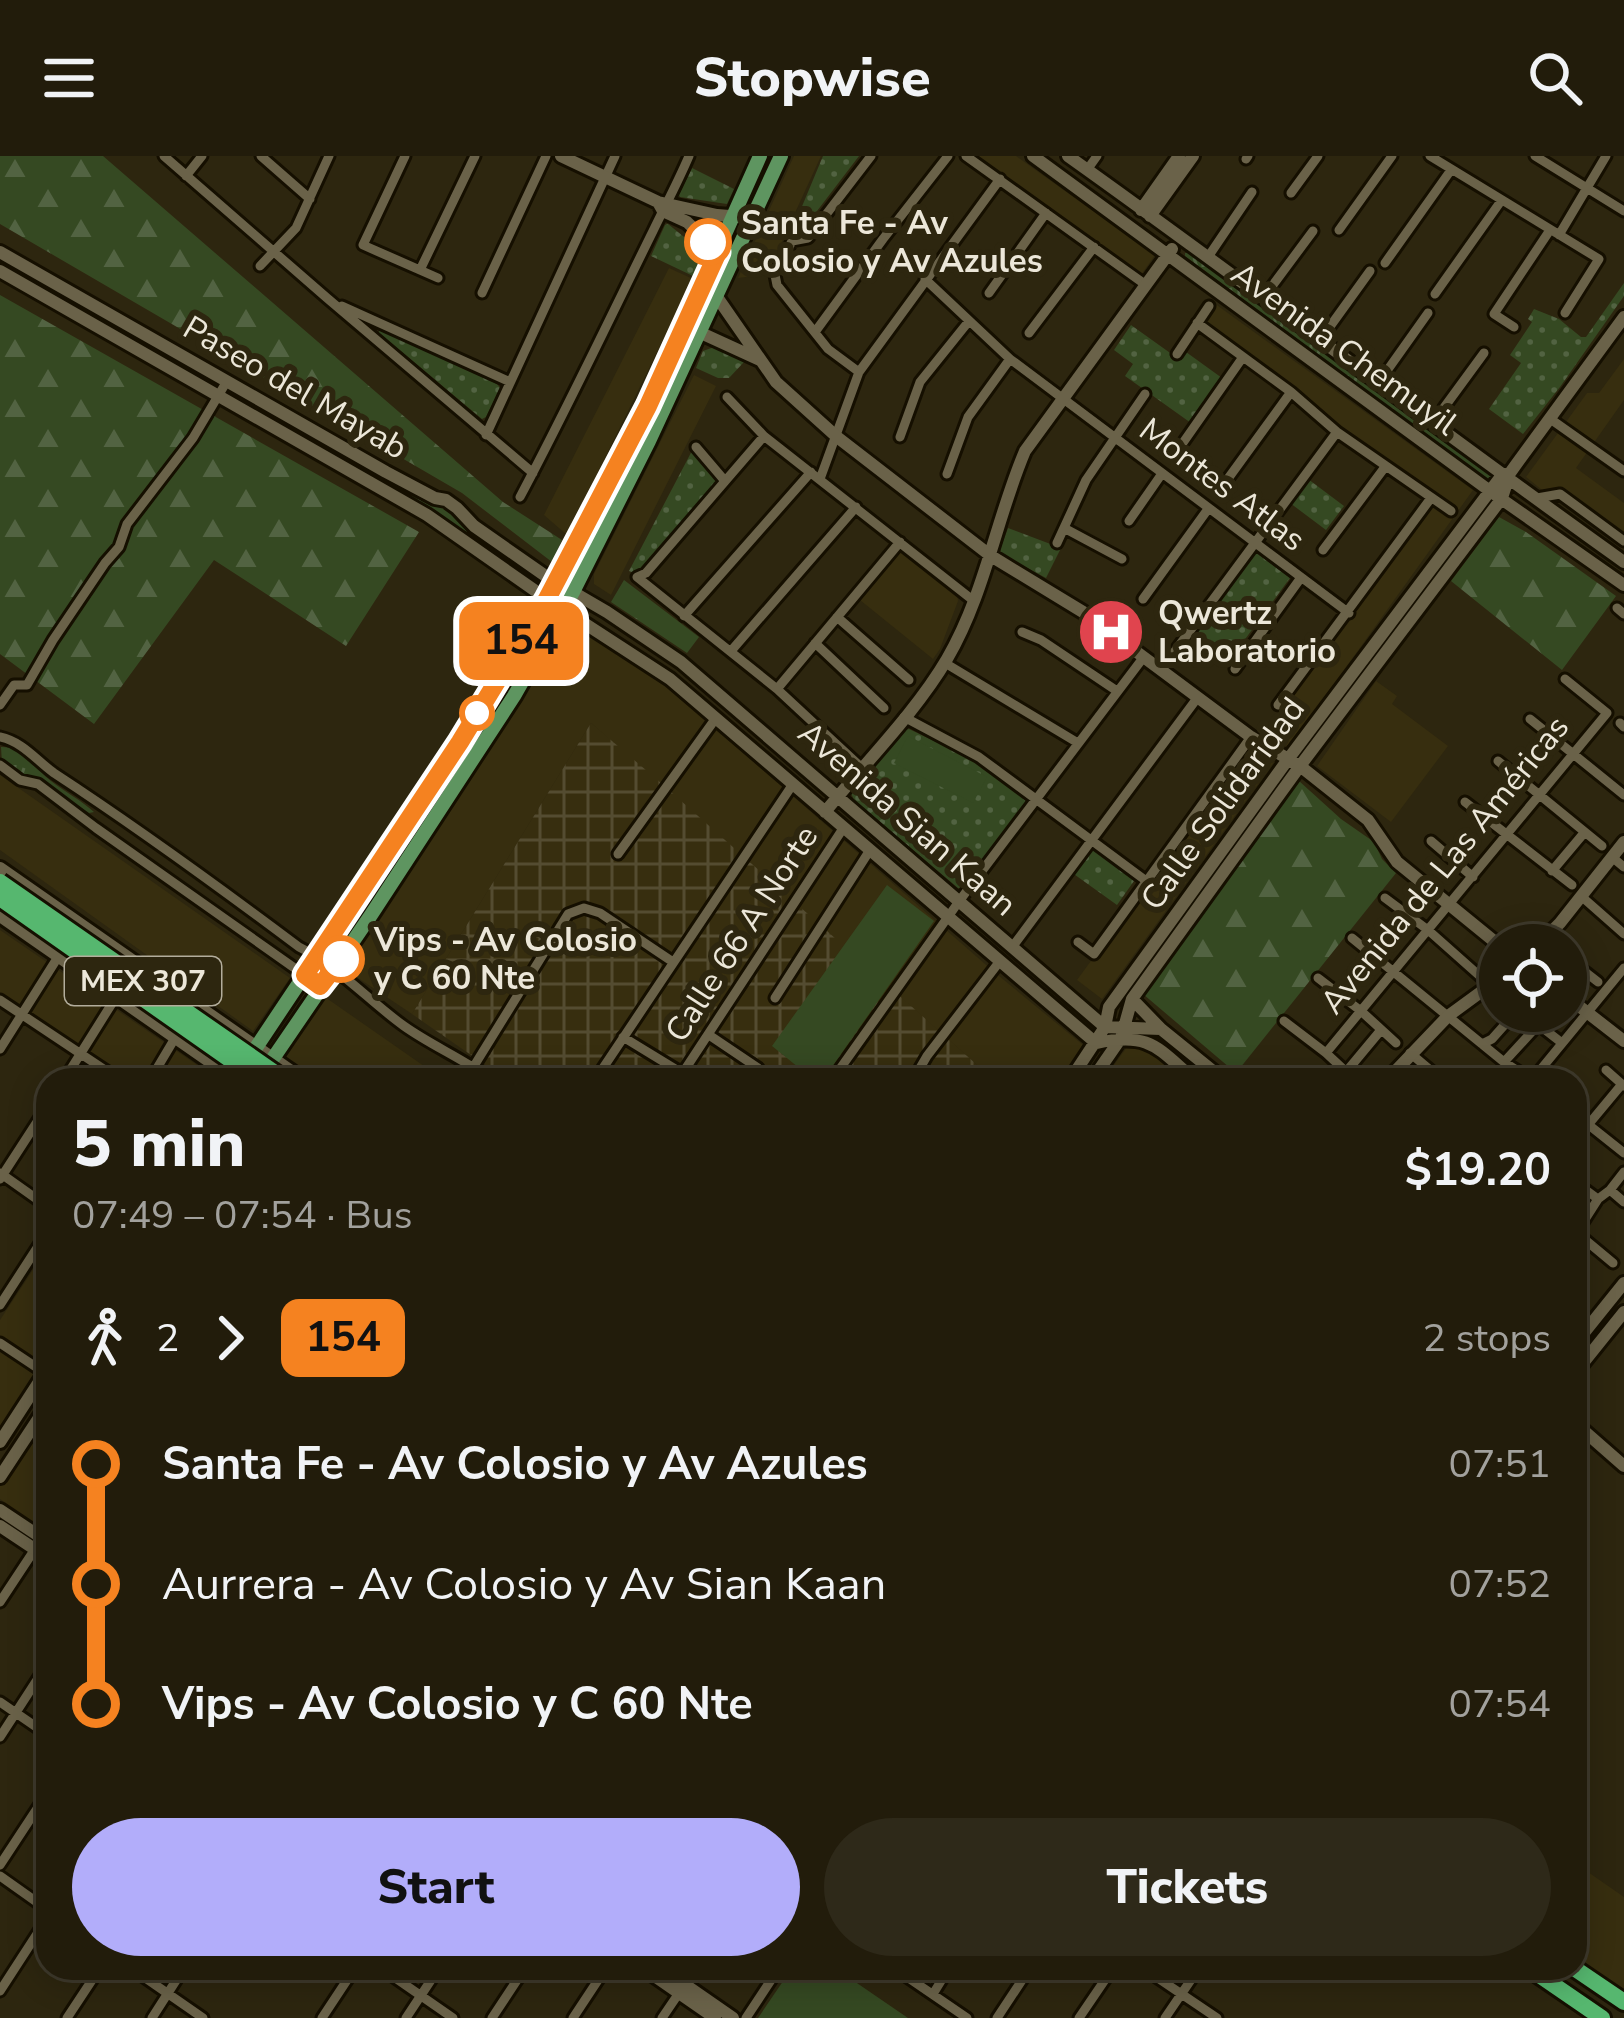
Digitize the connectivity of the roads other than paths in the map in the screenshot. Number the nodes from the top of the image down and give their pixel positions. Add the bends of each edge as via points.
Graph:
1 (164, 156) edge
2 (202, 156) edge
3 (261, 156) edge
4 (329, 156) edge
5 (405, 156) edge
6 (475, 156) edge
7 (546, 156) edge
8 (561, 156) edge
9 (616, 156) edge
10 (689, 156) edge
11 (760, 156) edge
12 (782, 156) edge
13 (871, 156) edge
14 (948, 156) edge
15 (966, 156) edge
16 (1033, 156) edge
17 (1068, 156) edge
18 (1097, 156) edge
19 (1178, 156) edge
20 (1193, 156) edge
21 (1318, 156) edge
22 (1392, 156) edge
23 (1430, 156) edge
24 (1535, 156) edge
25 (1606, 156) edge
26 (1088, 170) junction
27 (1451, 170) junction
28 (186, 176) junction
29 (606, 177) junction
30 (1000, 179) junction
31 (1587, 188) junction
32 (1252, 192) dead end
33 (1291, 194) dead end
34 (310, 199) junction
35 (1502, 201) junction
36 (663, 205) junction
37 (1624, 211) edge
38 (1046, 213) junction
39 (1146, 213) junction
40 (734, 217) junction
41 (754, 218) junction
42 (1339, 230) dead end
43 (1313, 232) dead end
44 (1554, 233) junction
45 (1180, 238) junction
46 (1094, 247) junction
47 (0, 251) edge
48 (273, 252) junction
49 (718, 252) junction
50 (1169, 254) junction
51 (1208, 257) junction
52 (1385, 263) dead end
53 (260, 266) dead end
54 (420, 270) junction
55 (0, 271) edge
56 (1370, 272) dead end
57 (438, 278) dead end
58 (925, 279) junction
59 (1146, 285) junction
60 (482, 292) dead end
61 (989, 293) dead end
62 (1436, 294) dead end
63 (717, 297) junction
64 (1264, 297) junction
65 (327, 298) junction
66 (1209, 306) dead end
67 (694, 309) junction
68 (1428, 313) dead end
69 (1564, 313) dead end
70 (1624, 317) edge
71 (968, 321) junction
72 (1197, 323) junction
73 (1514, 327) dead end
74 (815, 332) junction
75 (701, 333) junction
76 (1029, 333) dead end
77 (1321, 339) junction
78 (1177, 353) dead end
79 (1484, 353) dead end
80 (681, 357) junction
81 (1244, 357) junction
82 (1010, 359) junction
83 (760, 360) junction
84 (859, 372) junction
85 (226, 381) junction
86 (511, 382) junction
87 (1379, 382) junction
88 (1291, 392) junction
89 (1145, 394) dead end
90 (219, 395) junction
91 (727, 397) dead end
92 (1063, 399) junction
93 (1549, 418) junction
94 (1432, 424) junction
95 (1337, 432) junction
96 (486, 435) junction
97 (764, 436) junction
98 (837, 437) junction
99 (900, 437) dead end
100 (1114, 437) junction
101 (696, 447) dead end
102 (1180, 447) dead end
103 (1624, 451) edge
104 (1385, 467) junction
105 (1619, 468) edge
106 (533, 473) junction
107 (947, 474) dead end
108 (815, 475) junction
109 (1161, 475) junction
110 (1506, 476) junction
111 (1227, 480) dead end
112 (725, 481) junction
113 (1496, 494) junction
114 (520, 497) dead end
115 (1431, 498) junction
116 (856, 507) junction
117 (1208, 509) junction
118 (1451, 511) dead end
119 (1129, 521) dead end
120 (1064, 528) junction
121 (900, 542) junction
122 (1254, 542) junction
123 (1057, 543) dead end
124 (1323, 550) dead end
125 (1622, 552) edge
126 (991, 556) junction
127 (1122, 559) dead end
128 (1300, 579) junction
129 (555, 582) junction
130 (1624, 584) edge
131 (573, 592) junction
132 (1143, 598) dead end
133 (547, 599) junction
134 (974, 601) junction
135 (562, 609) junction
136 (1349, 613) junction
137 (684, 616) junction
138 (837, 617) junction
139 (625, 624) junction
140 (1022, 632) dead end
141 (614, 643) junction
142 (815, 644) junction
143 (731, 651) junction
144 (1143, 658) junction
145 (945, 663) junction
146 (1235, 669) dead end
147 (1161, 670) junction
148 (1565, 679) dead end
149 (909, 680) dead end
150 (777, 689) junction
151 (1117, 691) junction
152 (1198, 697) junction
153 (1278, 704) dead end
154 (0, 705) edge
155 (884, 708) dead end
156 (904, 717) junction
157 (716, 718) junction
158 (1530, 719) dead end
159 (0, 737) edge
160 (1251, 737) junction
161 (1078, 743) junction
162 (1572, 753) junction
163 (1498, 761) dead end
164 (1295, 762) junction
165 (0, 765) edge
166 (861, 767) junction
167 (793, 784) junction
168 (1621, 787) edge
169 (1539, 795) junction
170 (838, 796) junction
171 (1037, 798) junction
172 (1465, 802) dead end
173 (825, 812) junction
174 (844, 827) junction
175 (1585, 833) junction
176 (1505, 835) junction
177 (1091, 839) junction
178 (1431, 841) dead end
179 (1624, 842) edge
180 (870, 850) junction
181 (618, 854) dead end
182 (1613, 857) edge
183 (188, 865) junction
184 (0, 868) edge
185 (1552, 871) junction
186 (1473, 877) junction
187 (1145, 880) junction
188 (0, 882) edge
189 (175, 884) junction
190 (1576, 890) junction
191 (0, 898) edge
192 (1385, 898) dead end
193 (960, 900) junction
194 (1450, 905) junction
195 (0, 916) edge
196 (948, 916) junction
197 (1555, 924) edge
198 (1479, 929) edge
199 (1428, 930) junction
200 (1624, 934) edge
201 (1352, 938) dead end
202 (1078, 942) dead end
203 (1013, 946) junction
204 (318, 956) junction
205 (58, 957) junction
206 (1000, 961) junction
207 (673, 962) junction
208 (1624, 968) edge
209 (333, 970) junction
210 (1479, 971) edge
211 (1395, 973) junction
212 (1587, 973) edge
213 (305, 975) junction
214 (1318, 978) dead end
215 (1598, 982) dead end
216 (1610, 984) junction
217 (320, 986) junction
218 (1624, 995) edge
219 (116, 997) junction
220 (1479, 997) edge
221 (775, 998) dead end
222 (1132, 998) junction
223 (0, 1000) edge
224 (194, 1004) junction
225 (1360, 1011) junction
226 (1589, 1013) junction
227 (22, 1016) junction
228 (1448, 1016) junction
229 (1285, 1021) dead end
230 (1106, 1027) junction
231 (1161, 1029) junction
232 (1382, 1030) junction
233 (1123, 1032) junction
234 (1499, 1032) edge
235 (1532, 1032) edge
236 (1547, 1032) edge
237 (710, 1035) junction
238 (623, 1037) junction
239 (175, 1038) junction
240 (1624, 1041) edge
241 (1096, 1043) junction
242 (1396, 1043) dead end
243 (1562, 1043) junction
244 (1482, 1044) junction
245 (256, 1048) junction
246 (0, 1049) edge
247 (1326, 1053) junction
248 (1409, 1053) junction
249 (81, 1054) junction
250 (273, 1059) junction
251 (1504, 1062) junction
252 (474, 1066) junction
253 (72, 1068) edge
254 (102, 1068) edge
255 (157, 1068) edge
256 (219, 1068) edge
257 (242, 1068) edge
258 (244, 1068) edge
259 (267, 1068) edge
260 (268, 1068) edge
261 (286, 1068) edge
262 (477, 1068) edge
263 (603, 1068) edge
264 (673, 1068) edge
265 (686, 1068) edge
266 (758, 1068) dead end
267 (840, 1068) edge
268 (920, 1068) edge
269 (1078, 1068) edge
270 (1100, 1068) edge
271 (1181, 1068) edge
272 (1209, 1068) edge
273 (1342, 1068) edge
274 (1349, 1068) edge
275 (1397, 1068) edge
276 (1426, 1068) edge
277 (1513, 1068) edge
278 (1542, 1068) edge
279 (1606, 1070) dead end
280 (1623, 1085) edge
281 (36, 1123) edge
282 (1588, 1125) joint
283 (1624, 1153) edge
284 (1624, 1172) edge
285 (1, 1176) edge
286 (1610, 1190) junction
287 (1587, 1191) edge
288 (36, 1199) edge
289 (1598, 1199) junction
290 (1624, 1202) edge
291 (1587, 1216) edge
292 (1587, 1243) edge
293 (36, 1250) edge
294 (1613, 1263) dead end
295 (1624, 1283) edge
296 (0, 1305) edge
297 (1624, 1312) edge
298 (1587, 1329) edge
299 (0, 1343) edge
300 (1587, 1358) edge
301 (36, 1365) edge
302 (36, 1388) edge
303 (36, 1423) edge
304 (1587, 1434) edge
305 (0, 1442) edge
306 (1624, 1466) edge
307 (0, 1477) edge
308 (0, 1510) edge
309 (0, 1526) edge
310 (36, 1535) edge
311 (36, 1538) edge
312 (36, 1550) edge
313 (0, 1603) edge
314 (36, 1682) edge
315 (0, 1702) edge
316 (16, 1713) junction
317 (36, 1727) edge
318 (0, 1737) edge
319 (36, 1810) edge
320 (0, 1865) edge
321 (0, 1876) edge
322 (36, 1904) edge
323 (36, 1932) edge
324 (1587, 1977) edge
325 (92, 1980) edge
326 (148, 1980) edge
327 (177, 1980) edge
328 (347, 1980) edge
329 (398, 1980) edge
330 (431, 1980) edge
331 (517, 1980) edge
332 (598, 1980) edge
333 (666, 1980) edge
334 (673, 1980) edge
335 (686, 1980) edge
336 (771, 1980) edge
337 (912, 1980) edge
338 (942, 1980) edge
339 (1022, 1980) edge
340 (1105, 1980) edge
341 (1161, 1980) edge
342 (1190, 1980) edge
343 (1551, 1980) edge
344 (681, 1988) junction
345 (0, 1991) edge
346 (168, 1994) junction
347 (933, 1994) junction
348 (1181, 1994) junction
349 (420, 1996) junction
350 (1624, 2002) edge
351 (67, 2018) edge
352 (152, 2018) edge
353 (202, 2018) edge
354 (322, 2018) edge
355 (406, 2018) edge
356 (453, 2018) edge
357 (492, 2018) edge
358 (573, 2018) edge
359 (662, 2018) edge
360 (715, 2018) edge
361 (733, 2018) edge
362 (746, 2018) edge
363 (967, 2018) edge
364 (997, 2018) edge
365 (1079, 2018) edge
366 (1165, 2018) edge
367 (1216, 2018) edge
368 (1603, 2018) edge

1 - 28 street
2 - 28 street
3 - 34 street
4 - 34 street
5 - 54 street via 364,245
6 - 54 street
7 - 60 street
8 - 29 main road
9 - 29 street
10 - 36 street
11 - 40 main road
12 - 41 main road
13 - 74 street via 808,238 792,241 775,275
14 - 74 street
15 - 30 street
16 - 50 main road, Avenida Chemuyil
17 - 26 main road, Avenida Chemuyil
18 - 26 street
19 - 39 main road
20 - 39 main road
21 - 33 street
22 - 42 street
23 - 27 street
24 - 31 street
25 - 31 street
26 - 39 main road, Avenida Chemuyil
27 - 35 street
27 - 52 street
28 - 48 street
29 - 36 main road
29 - 86 street
30 - 38 street
30 - 58 street
31 - 37 street
31 - 44 street
32 - 51 street
34 - 48 street
35 - 44 street
35 - 62 street
36 - 40 main road
36 - 49 main road
36 - 106 street
38 - 46 street
38 - 61 street
39 - 45 main road, Avenida Chemuyil
40 - 41 main road
40 - 49 main road
41 - 63 main road
43 - 64 street
44 - 69 street via 1599,259
44 - 73 street via 1494,314
45 - 50 main road
45 - 51 main road, Avenida Chemuyil
46 - 59 street
46 - 76 street
47 - 85 main road, Paseo del Mayab
48 - 53 street
48 - 65 street
49 - 67 main road
50 - 59 main road
50 - 113 main road, Avenida Chemuyil
51 - 64 main road, Avenida Chemuyil
54 - 57 street
55 - 90 main road, Paseo del Mayab
56 - 77 street
58 - 71 street, Montes Atlas
58 - 84 street
59 - 92 main road
63 - 75 main road
63 - 83 main road
64 - 77 main road, Avenida Chemuyil
65 - 86 street
65 - 96 street
66 - 72 street
67 - 75 main road
67 - 80 main road
68 - 87 street
70 - 93 main road, Calle Solidaridad
71 - 82 street, Montes Atlas
71 - 99 street via 920,382
72 - 78 street
72 - 81 street
74 - 84 street
75 - 80 main road
75 - 83 main road
77 - 87 main road, Avenida Chemuyil
79 - 94 street
80 - 129 main road
80 - 131 main road
81 - 88 street
81 - 102 street
82 - 92 street, Montes Atlas
82 - 107 street via 968,417
83 - 98 main road
84 - 98 street
85 - 90 street
85 - 129 main road, Paseo del Mayab via 446,500
86 - 96 street
87 - 94 main road, Avenida Chemuyil
88 - 95 street
88 - 111 street
89 - 100 street
90 - 133 main road, Paseo del Mayab via 428,515
90 - 154 street via 27,685 14,685
91 - 97 street
92 - 100 street, Montes Atlas
92 - 126 main road via 1025,451
93 - 105 street
93 - 110 main road, Calle Solidaridad
94 - 110 main road, Avenida Chemuyil
95 - 104 street
95 - 122 street
96 - 106 street
97 - 108 street
97 - 112 street
98 - 108 street
98 - 126 main road
100 - 109 street, Montes Atlas
100 - 120 street
101 - 112 street
103 - 105 street
104 - 115 street
104 - 124 street
106 - 114 street
108 - 116 street
108 - 137 street
109 - 117 street, Montes Atlas
109 - 119 street
110 - 113 main road, Calle Solidaridad
110 - 125 main road, Avenida Chemuyil
112 - 137 street via 637,577
113 - 130 main road, Avenida Chemuyil
113 - 164 main road, Calle Solidaridad
115 - 118 street
115 - 136 street
116 - 121 street
116 - 143 street
117 - 122 street, Montes Atlas
117 - 132 street
120 - 123 street
120 - 127 street
121 - 134 street
121 - 138 street
122 - 128 street, Montes Atlas
122 - 147 street
126 - 134 main road
126 - 144 main road
128 - 136 street, Montes Atlas
128 - 146 street
129 - 131 main road, Avenida Sian Kaan
129 - 133 main road
131 - 135 main road
131 - 139 main road, Avenida Sian Kaan
133 - 135 main road, Avenida Sian Kaan
133 - 204 main road
134 - 145 main road
135 - 141 main road, Avenida Sian Kaan
135 - 209 main road via 478,754
136 - 153 street
137 - 143 street
138 - 142 street
138 - 149 street
139 - 141 main road
139 - 170 main road, Avenida Sian Kaan
140 - 151 street
141 - 157 main road, Avenida Sian Kaan
142 - 150 street
142 - 155 street
143 - 150 street
144 - 147 main road
144 - 151 street
145 - 156 main road
145 - 161 street
147 - 152 main road
148 - 162 street, Avenida de Las Américas via 1606,712
150 - 166 street
151 - 161 street
152 - 160 main road
152 - 177 street
156 - 166 main road
156 - 171 street
157 - 167 main road, Avenida Sian Kaan
157 - 181 street
158 - 162 street
159 - 183 street
160 - 164 main road
160 - 187 street
161 - 171 street
162 - 168 street
162 - 169 street, Avenida de Las Américas
163 - 169 street
164 - 194 main road via 1368,820 1397,862
164 - 222 main road, Calle Solidaridad
164 - 230 main road, Calle Solidaridad via 1109,1007
165 - 189 street
166 - 170 main road
167 - 173 main road, Avenida Sian Kaan
167 - 207 street
169 - 175 street
169 - 176 street, Avenida de Las Américas
170 - 173 main road
170 - 193 main road, Avenida Sian Kaan
171 - 177 street
171 - 193 street
172 - 176 street
173 - 174 main road, Avenida Sian Kaan
174 - 180 main road, Avenida Sian Kaan
174 - 237 street, Calle 66 A Norte
175 - 182 street
175 - 185 street
176 - 185 street
176 - 186 street, Avenida de Las Américas
177 - 187 street
177 - 203 street
178 - 186 street
179 - 182 main road
180 - 196 main road, Avenida Sian Kaan
180 - 221 street
182 - 190 main road
183 - 189 street
183 - 204 street
184 - 224 main road
185 - 190 street
186 - 194 street, Avenida de Las Américas
187 - 202 street via 1094,954
188 - 260 highway, MEX 307, bridge
189 - 213 street
190 - 197 main road
190 - 200 street
191 - 257 highway, MEX 307, bridge
192 - 199 street
193 - 196 street
193 - 203 main road, Avenida Sian Kaan
194 - 198 main road
194 - 199 street, Avenida de Las Américas
195 - 205 main road
196 - 206 main road, Avenida Sian Kaan
196 - 267 street
199 - 210 street
199 - 211 street, Avenida de Las Américas
201 - 211 street
203 - 230 main road, Avenida Sian Kaan
204 - 209 street
204 - 213 main road
205 - 219 main road
205 - 227 street
206 - 241 main road, Avenida Sian Kaan
206 - 268 street
207 - 238 street
207 - 252 street via 600,914 568,914
208 - 216 street
209 - 217 main road
209 - 252 street via 404,1026
211 - 225 street, Avenida de Las Américas
211 - 228 street
212 - 215 street
213 - 217 street
213 - 245 main road
214 - 225 street
216 - 218 street
216 - 226 street
217 - 250 main road
219 - 239 main road
219 - 249 street
220 - 228 main road
222 - 231 main road
222 - 233 main road, Calle Solidaridad
223 - 227 street
224 - 239 main road via 190,1030
224 - 245 main road
225 - 232 street
225 - 247 street, Avenida de Las Américas
226 - 240 main road
226 - 243 street
227 - 246 street
227 - 249 street
228 - 244 street
228 - 248 main road
229 - 247 street
230 - 233 main road
230 - 241 main road, Calle Solidaridad
231 - 233 main road
231 - 272 main road
232 - 242 street
232 - 274 street
233 - 241 main road
233 - 270 main road, Calle Solidaridad
233 - 271 main road
234 - 244 street
235 - 251 street
236 - 243 street
237 - 265 street, Calle 66 A Norte
237 - 266 street
238 - 263 street
238 - 264 street, Calle 66 A Norte
239 - 255 street
239 - 256 main road
241 - 269 main road, Calle Solidaridad
243 - 278 street
244 - 251 street
245 - 250 main road
245 - 258 main road
247 - 273 street
248 - 275 main road
248 - 276 street
249 - 253 street
249 - 254 street
250 - 259 main road
250 - 261 main road
251 - 277 street
252 - 262 street
279 - 280 street
280 - 282 street
281 - 285 street
282 - 283 street
284 - 286 street
285 - 288 street
286 - 289 street
286 - 290 street
287 - 289 street
289 - 291 street
292 - 294 street
293 - 296 street
295 - 298 main road
297 - 300 main road
299 - 301 street
302 - 305 main road
303 - 307 main road
304 - 306 main road
308 - 310 main road
309 - 311 main road
312 - 313 street
314 - 316 street
315 - 316 street
316 - 317 street
316 - 318 street
319 - 320 street
321 - 322 street
323 - 345 street
324 - 350 highway
325 - 351 street
326 - 346 street
327 - 346 street
328 - 354 street
329 - 349 street
330 - 349 street
331 - 357 street
332 - 358 street
333 - 344 main road
334 - 344 main road
335 - 344 street
336 - 362 street
337 - 347 street
338 - 347 street
339 - 364 street
340 - 365 street
341 - 348 street
342 - 348 street
343 - 368 highway
344 - 359 street
344 - 360 main road
344 - 361 main road
346 - 352 street
346 - 353 street
347 - 363 street
348 - 366 street
348 - 367 street
349 - 355 street
349 - 356 street

